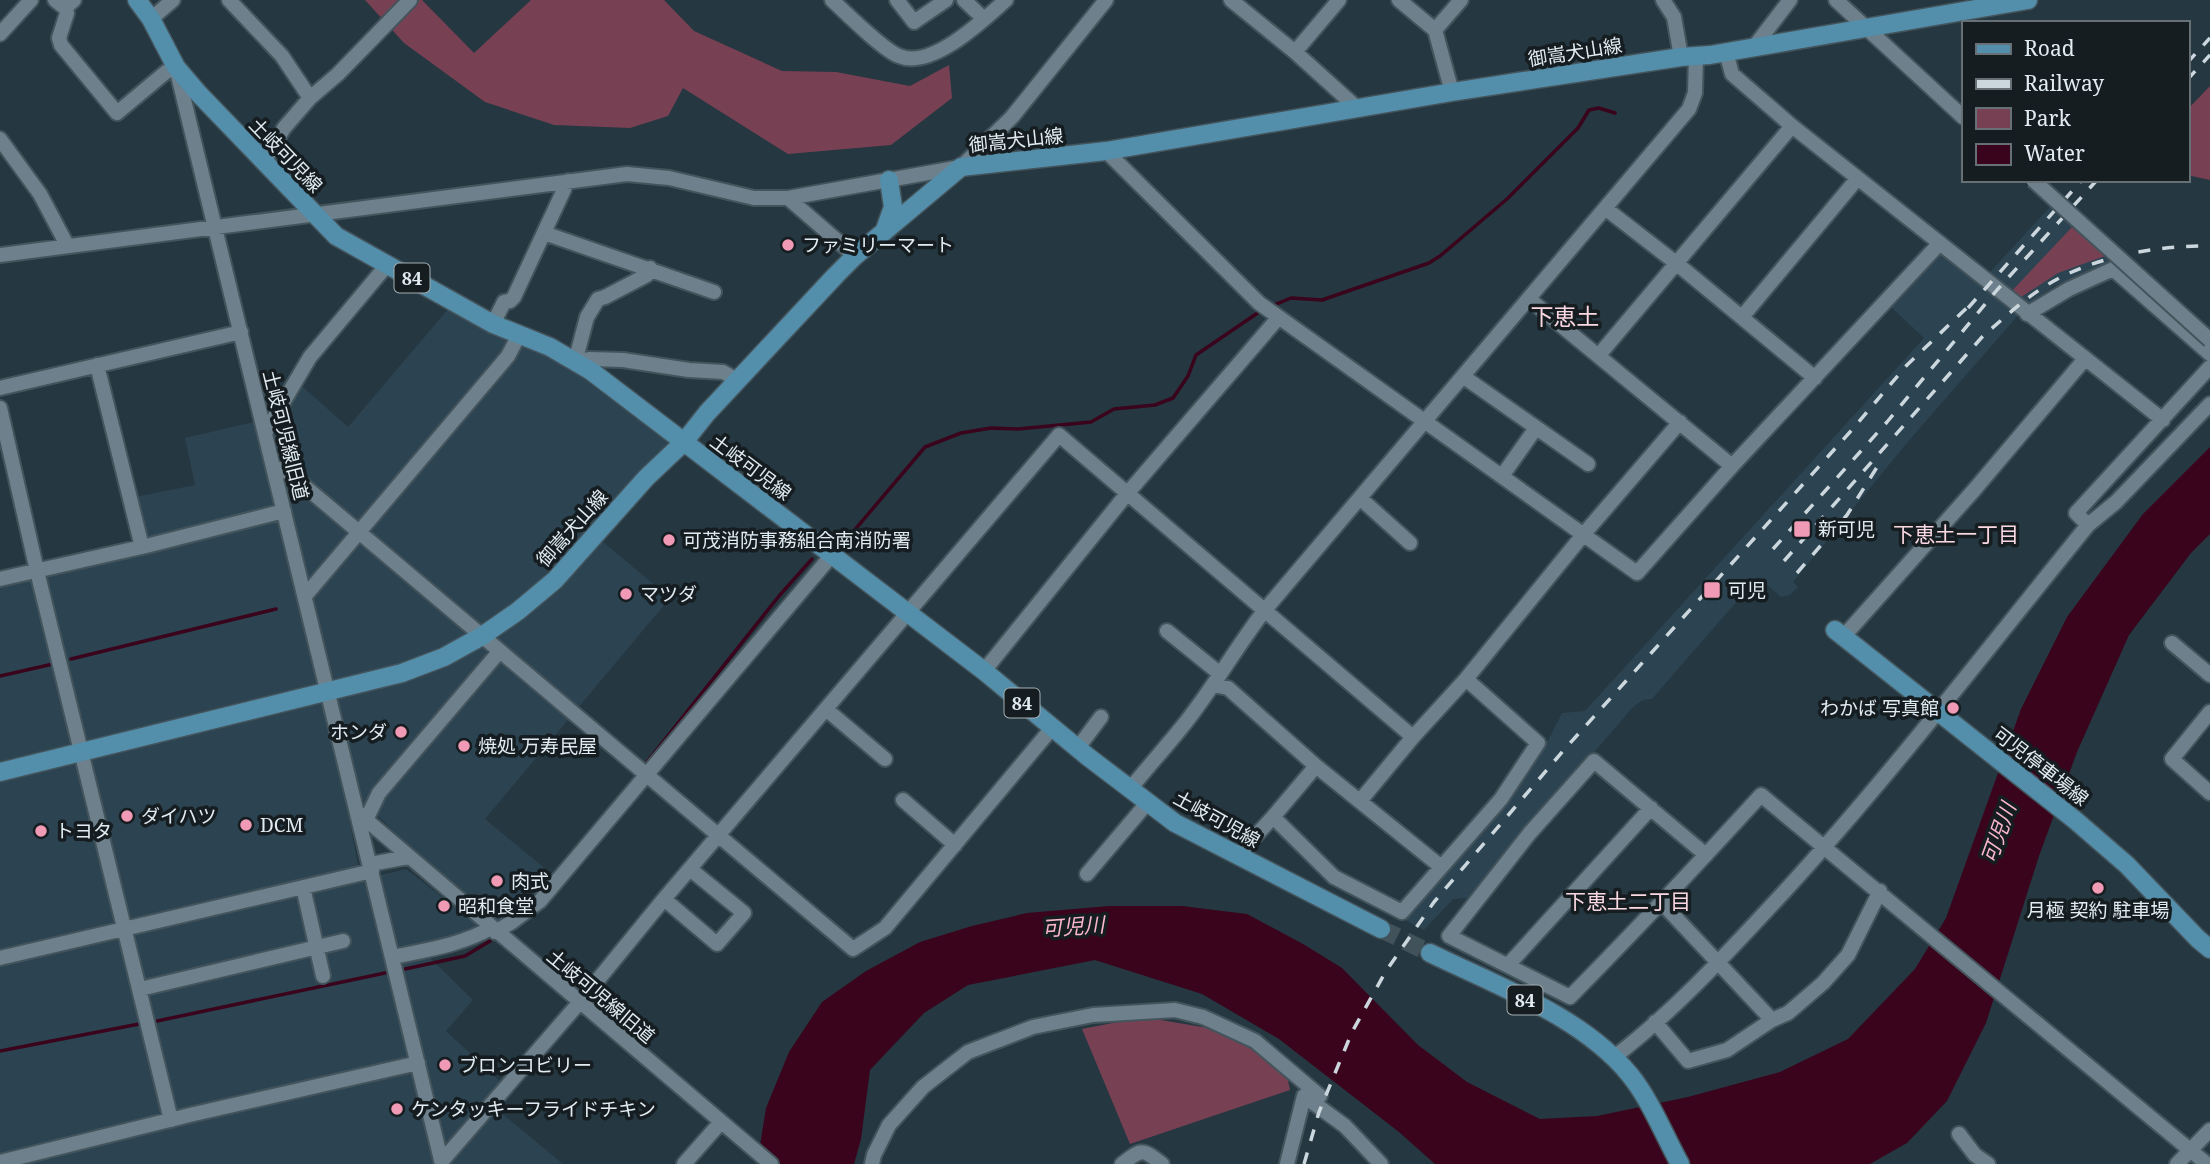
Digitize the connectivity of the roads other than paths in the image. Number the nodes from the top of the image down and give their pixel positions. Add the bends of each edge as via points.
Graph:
1 (31, 0) edge
2 (136, 0) edge
3 (173, 0) edge
4 (229, 0) edge
5 (410, 0) edge
6 (832, 0) edge
7 (897, 0) edge
8 (946, 0) edge
9 (964, 0) edge
10 (1006, 0) edge
11 (1106, 0) edge
12 (1231, 0) edge
13 (1339, 0) edge
14 (1399, 0) edge
15 (1461, 0) edge
16 (1662, 0) edge
17 (1790, 0) edge
18 (1836, 0) edge
19 (2028, 0) edge
20 (65, 3) edge
21 (150, 19) junction
22 (984, 19) junction
23 (1866, 27) junction
24 (1435, 30) junction
25 (0, 34) edge
26 (1754, 47) junction
27 (1295, 52) junction
28 (1726, 52) junction
29 (1688, 57) junction
30 (176, 67) junction
31 (1452, 92) junction
32 (310, 98) junction
33 (1357, 108) junction
34 (1962, 116) edge
35 (1792, 126) junction
36 (0, 139) edge
37 (1107, 151) junction
38 (264, 162) junction
39 (961, 167) junction
40 (1857, 178) junction
41 (889, 180) junction
42 (568, 181) junction
43 (2035, 182) edge
44 (788, 198) junction
45 (1605, 208) junction
46 (312, 213) junction
47 (217, 226) junction
48 (884, 232) junction
49 (544, 233) junction
50 (1939, 244) junction
51 (67, 246) junction
52 (0, 255) edge
53 (855, 256) junction
54 (1676, 262) junction
55 (387, 265) junction
56 (650, 268) junction
57 (714, 292) dead end
58 (1529, 299) junction
59 (2027, 314) junction
60 (1279, 317) junction
61 (1742, 317) junction
62 (493, 324) junction
63 (241, 331) junction
64 (519, 334) junction
65 (2210, 340) edge
66 (2210, 354) edge
67 (1598, 355) junction
68 (2084, 360) junction
69 (575, 362) junction
70 (97, 365) junction
71 (2210, 367) edge
72 (1464, 377) junction
73 (1815, 378) junction
74 (737, 380) junction
75 (0, 388) edge
76 (2210, 404) edge
77 (0, 408) edge
78 (2163, 420) junction
79 (1426, 422) junction
80 (1680, 422) junction
81 (1536, 428) junction
82 (265, 433) junction
83 (684, 442) junction
84 (1588, 464) dead end
85 (1732, 466) junction
86 (274, 467) junction
87 (1502, 476) junction
88 (1126, 495) junction
89 (1361, 499) junction
90 (284, 511) junction
91 (2088, 525) junction
92 (359, 532) junction
93 (1583, 534) junction
94 (1410, 543) dead end
95 (142, 547) junction
96 (832, 555) junction
97 (37, 571) junction
98 (0, 579) edge
99 (305, 596) junction
100 (1264, 611) junction
101 (907, 612) junction
102 (1167, 631) dead end
103 (1839, 633) joint
104 (482, 636) junction
105 (2172, 643) dead end
106 (499, 652) junction
107 (984, 671) junction
108 (2210, 675) edge
109 (1216, 679) junction
110 (1466, 680) junction
111 (327, 691) junction
112 (827, 710) junction
113 (1937, 710) junction
114 (2210, 712) edge
115 (1101, 717) dead end
116 (1052, 728) junction
117 (1413, 737) junction
118 (1077, 748) junction
119 (81, 752) junction
120 (885, 759) dead end
121 (1316, 766) junction
122 (0, 772) edge
123 (646, 776) junction
124 (1130, 789) junction
125 (2210, 793) edge
126 (903, 800) dead end
127 (1360, 801) junction
128 (1148, 802) junction
129 (1651, 808) junction
130 (361, 816) junction
131 (1273, 817) junction
132 (717, 836) junction
133 (955, 845) junction
134 (1825, 846) junction
135 (1238, 855) junction
136 (1706, 855) junction
137 (408, 857) junction
138 (1440, 866) junction
139 (372, 868) junction
140 (690, 869) junction
141 (1087, 874) dead end
142 (303, 887) junction
143 (1880, 891) junction
144 (664, 900) junction
145 (1662, 904) junction
146 (125, 929) junction
147 (1381, 929) tunnel mouth
148 (493, 930) junction
149 (343, 940) dead end
150 (317, 947) junction
151 (2210, 949) edge
152 (1430, 953) tunnel mouth
153 (393, 957) junction
154 (0, 958) edge
155 (1509, 964) junction
156 (1718, 964) junction
157 (323, 976) dead end
158 (140, 989) junction
159 (579, 1003) junction
160 (1772, 1020) junction
161 (1655, 1022) junction
162 (1613, 1058) junction
163 (418, 1063) junction
164 (1320, 1096) dead end
165 (171, 1120) junction
166 (725, 1126) junction
167 (2210, 1130) edge
168 (1959, 1135) dead end
169 (2191, 1150) junction
170 (0, 1162) edge
171 (442, 1163) edge
172 (684, 1164) edge
173 (771, 1164) edge
174 (872, 1164) edge
175 (1122, 1164) edge
176 (1162, 1164) edge
177 (1287, 1164) edge
178 (1381, 1164) edge
179 (1680, 1164) edge
180 (1989, 1164) edge
181 (2177, 1164) edge
182 (2207, 1164) edge

1 - 25 street
2 - 21 main road, 土岐可児線 / 84
3 - 21 street
4 - 32 street via 282,56
5 - 32 street
6 - 22 street via 898,56 915,59 948,46
7 - 8 street via 914,22
9 - 22 street
10 - 22 street
11 - 39 street via 1012,117
12 - 27 street
13 - 27 street
14 - 24 street
15 - 24 street
16 - 29 street via 1674,17
17 - 26 street
18 - 23 street
19 - 23 main road, 御嵩犬山線
20 - 30 street via 61,45 117,113
21 - 30 main road, 土岐可児線 / 84
23 - 26 main road, 御嵩犬山線
23 - 34 street
24 - 31 street
26 - 28 main road, 御嵩犬山線
27 - 33 street
28 - 29 main road, 御嵩犬山線
28 - 35 street via 1732,74
29 - 31 main road, 御嵩犬山線
29 - 45 street via 1695,93 1689,109
30 - 38 main road, 土岐可児線 / 84
30 - 47 street, 土岐可児線旧道
31 - 33 main road, 御嵩犬山線
32 - 38 street via 284,128
33 - 37 main road, 御嵩犬山線
35 - 40 street
35 - 54 street
36 - 51 street via 40,194
37 - 39 main road, 御嵩犬山線
37 - 60 street via 1259,303
38 - 46 main road, 土岐可児線 / 84
39 - 41 street
39 - 48 main road, 御嵩犬山線
40 - 50 street
40 - 61 street
41 - 44 street
41 - 48 main road via 893,207
42 - 44 street via 627,174 669,178 754,198
42 - 46 street
42 - 49 street
43 - 65 street, bridge
44 - 53 street
45 - 54 street
45 - 58 street
46 - 47 street
46 - 55 main road, 土岐可児線 / 84 via 336,236
47 - 51 street
47 - 63 street, 土岐可児線旧道
48 - 53 main road, 御嵩犬山線
49 - 56 street
49 - 62 street via 514,297 504,302
50 - 59 street
50 - 73 street
51 - 52 street
53 - 74 main road, 御嵩犬山線
54 - 61 street
54 - 67 street
55 - 62 main road, 土岐可児線 / 84
55 - 82 street via 310,357
56 - 57 street
56 - 69 street via 647,275 598,299 587,317
58 - 67 street
58 - 72 street
59 - 66 street via 2113,269
59 - 68 street
60 - 79 street
60 - 88 street
61 - 73 street
62 - 64 main road, 土岐可児線 / 84
63 - 70 street
63 - 82 street, 土岐可児線旧道
64 - 69 main road, 土岐可児線 / 84
64 - 92 street via 508,356
67 - 80 street
68 - 78 street
68 - 103 street via 1975,489
69 - 74 street via 623,360 723,372
69 - 83 main road, 土岐可児線 / 84
70 - 75 street
70 - 95 street
71 - 78 street
72 - 79 street
72 - 81 street
73 - 85 street
74 - 83 main road, 御嵩犬山線
76 - 91 street
77 - 97 street
78 - 91 street via 2076,513
79 - 87 street
79 - 89 street
80 - 85 street
80 - 93 street
81 - 84 street
81 - 87 street
82 - 86 street, 土岐可児線旧道
83 - 96 main road, 土岐可児線 / 84
83 - 104 main road, 御嵩犬山線 via 555,580
85 - 93 street via 1637,573
86 - 90 street, 土岐可児線旧道
86 - 92 street via 289,473
87 - 93 street
88 - 100 street
88 - 101 street via 1059,435
88 - 107 street
89 - 94 street
89 - 100 street
90 - 95 street
90 - 99 street, 土岐可児線旧道
91 - 113 street
92 - 99 street
92 - 104 street
93 - 110 street
95 - 97 street
96 - 101 main road, 土岐可児線 / 84
96 - 123 street
97 - 98 street
97 - 119 street
99 - 111 street, 土岐可児線旧道
100 - 109 street
100 - 117 street
101 - 107 main road, 土岐可児線 / 84
101 - 112 street
102 - 109 street
103 - 113 main road, 可児停車場線
104 - 106 street
104 - 111 main road, 御嵩犬山線 via 402,673
105 - 108 street
106 - 123 street
106 - 130 street
107 - 116 main road, 土岐可児線 / 84
109 - 121 street
109 - 124 street
110 - 117 street
110 - 138 street via 1538,743 1501,799
111 - 119 main road, 御嵩犬山線
111 - 130 street, 土岐可児線旧道
112 - 120 street
112 - 132 street
113 - 134 street
113 - 151 main road, 可児停車場線 via 2127,865
114 - 125 street via 2172,759
115 - 118 street
116 - 118 main road, 土岐可児線 / 84
116 - 133 street
117 - 127 street
118 - 124 main road, 土岐可児線 / 84
119 - 122 main road, 御嵩犬山線
119 - 146 street
121 - 127 street
121 - 131 street
123 - 132 street
123 - 148 street via 540,901
124 - 128 main road, 土岐可児線 / 84
126 - 133 street
127 - 138 street
128 - 135 main road, 土岐可児線 / 84 via 1175,823
128 - 141 street
129 - 136 street
129 - 155 street
129 - 155 street via 1594,761 1449,936
130 - 137 street, 土岐可児線旧道
130 - 139 street, 土岐可児線旧道
131 - 135 street
131 - 138 street via 1334,877 1402,912
132 - 133 street via 853,949 885,928
132 - 140 street
134 - 136 street via 1761,795
134 - 143 street
134 - 156 street
135 - 147 main road, 土岐可児線 / 84
136 - 145 street
137 - 139 street
137 - 148 street, 土岐可児線旧道
139 - 142 street
139 - 153 street, 土岐可児線旧道
140 - 144 street
140 - 144 street via 744,913 717,944
142 - 146 street
142 - 150 street
143 - 160 street via 1848,955 1788,1013
143 - 169 street
144 - 159 street
145 - 155 street via 1570,997
145 - 156 street
146 - 154 street
146 - 158 street
148 - 153 street
148 - 159 street, 土岐可児線旧道
149 - 150 street
150 - 157 street
150 - 158 street
152 - 162 main road, 84 via 1562,1018
153 - 163 street, 土岐可児線旧道
156 - 160 street
156 - 161 street
158 - 165 street
159 - 166 street, 土岐可児線旧道
159 - 171 street
160 - 161 street via 1727,1050 1688,1061
161 - 162 street
162 - 179 main road, 84 via 1641,1090
163 - 165 street
163 - 171 street, 土岐可児線旧道
164 - 174 street via 1255,1041 1203,1017 1175,1010 1093,1015 1033,1027 968,1052 923,1087 889,1125
165 - 170 street
166 - 172 street
166 - 173 street, 土岐可児線旧道
167 - 169 street
168 - 180 street
169 - 181 street
169 - 182 street
175 - 176 street via 1140,1151
177 - 178 street via 1304,1096 1345,1126

